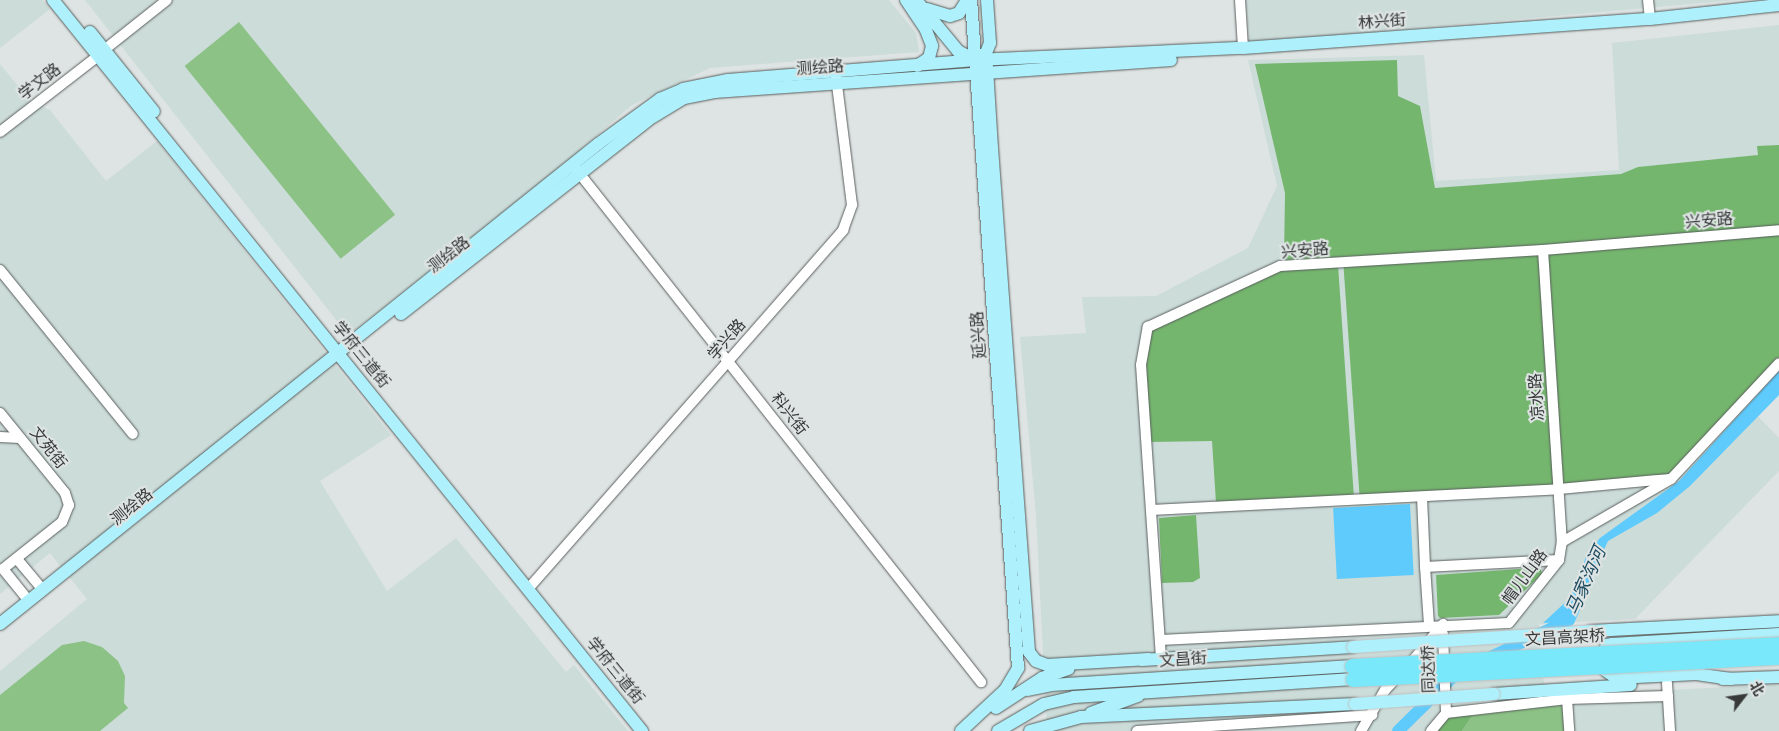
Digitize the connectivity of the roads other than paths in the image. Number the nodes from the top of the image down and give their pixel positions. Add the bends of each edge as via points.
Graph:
1 (53, 0) edge
2 (64, 0) edge
3 (167, 0) edge
4 (913, 0) edge
5 (969, 0) edge
6 (978, 0) edge
7 (988, 0) edge
8 (1240, 0) edge
9 (1648, 0) edge
10 (1779, 5) edge
11 (1779, 12) edge
12 (1650, 19) junction
13 (1243, 48) junction
14 (101, 53) junction
15 (982, 63) junction
16 (917, 66) junction
17 (836, 78) junction
18 (0, 132) edge
19 (576, 169) junction
20 (1779, 230) edge
21 (1542, 250) junction
22 (0, 270) edge
23 (344, 354) junction
24 (728, 362) junction
25 (1779, 363) edge
26 (0, 413) edge
27 (133, 434) dead end
28 (0, 437) edge
29 (20, 438) junction
30 (1671, 479) junction
31 (1559, 490) junction
32 (1422, 497) junction
33 (1151, 510) junction
34 (1562, 542) junction
35 (17, 559) junction
36 (1559, 560) junction
37 (1425, 567) junction
38 (531, 587) junction
39 (43, 590) junction
40 (29, 601) junction
41 (1779, 621) edge
42 (0, 624) edge
43 (1443, 624) junction
44 (1429, 625) junction
45 (0, 634) edge
46 (1779, 634) edge
47 (1160, 640) junction
48 (1779, 644) edge
49 (1203, 657) junction
50 (1779, 657) edge
51 (1155, 658) junction
52 (1296, 669) junction
53 (1352, 673) junction
54 (1779, 677) edge
55 (1731, 679) junction
56 (982, 682) dead end
57 (1667, 683) junction
58 (1151, 691) junction
59 (1016, 694) junction
60 (1668, 696) junction
61 (1567, 699) junction
62 (1446, 713) junction
63 (1372, 715) junction
64 (1082, 717) junction
65 (965, 728) edge
66 (642, 731) edge
67 (653, 731) edge
68 (998, 731) edge
69 (1030, 731) edge
70 (1137, 731) edge
71 (1361, 731) edge
72 (1431, 731) edge
73 (1569, 731) edge
74 (1670, 731) edge

1 - 14 main road, 学府三道街
2 - 14 main road, 学府三道街
3 - 14 street, 学文路
4 - 5 main road via 935,14 950,16 959,13
4 - 15 main road via 958,50
4 - 16 main road via 932,46 929,58
5 - 15 main road, 延兴路
6 - 15 main road
7 - 15 main road, 延兴路 via 990,43
8 - 13 street
9 - 12 street
10 - 12 main road, 林兴街
11 - 15 main road, 林兴街 via 1640,27
12 - 13 main road, 林兴街
13 - 15 main road, 林兴街
14 - 18 street, 学文路
14 - 23 main road, 学府三道街
15 - 16 main road, 测绘路
15 - 17 main road, 测绘路
15 - 51 main road, 延兴路 via 1028,652 1036,661 1047,665
15 - 65 main road, 延兴路 via 1018,668 1005,690
16 - 17 main road, 测绘路
17 - 19 main road, 测绘路 via 728,80 683,89 660,99
17 - 24 street, 学兴路 via 852,206 848,219 843,230
19 - 23 main road, 测绘路
19 - 24 street, 科兴街
20 - 21 street, 兴安路
21 - 31 street, 凉水路
21 - 33 street, 兴安路 via 1280,266 1148,327 1140,365
22 - 27 street
23 - 38 main road, 学府三道街
23 - 39 main road, 测绘路
23 - 45 main road, 测绘路
24 - 38 street, 学兴路
24 - 56 street, 科兴街
25 - 30 street, 帽儿山路
26 - 29 street, 文苑街
28 - 29 street
29 - 35 street, 文苑街 via 64,493 69,505 62,522
30 - 31 street
30 - 34 street, 帽儿山路
31 - 32 street
31 - 34 street, 凉水路
32 - 33 street
32 - 37 street
33 - 47 street, 兴安路
34 - 36 street, 帽儿山路
35 - 39 street
35 - 40 street via 3,569
36 - 37 street
36 - 43 street, 帽儿山路 via 1509,623
37 - 44 street
38 - 66 main road, 学府三道街
38 - 67 main road, 学府三道街
39 - 40 main road, 测绘路
40 - 42 main road, 测绘路
41 - 49 main road, bridge
43 - 44 street, 帽儿山路
43 - 62 street, 同达桥, bridge
43 - 63 street via 1384,690
44 - 47 street, 帽儿山路
46 - 55 main road via 1619,643 1607,645 1602,653 1604,667 1612,677 1696,674
47 - 51 street, 兴安路
48 - 53 highway, 文昌高架桥, bridge
49 - 51 main road
49 - 52 main road
50 - 53 highway, 文昌高架桥, bridge
51 - 59 main road via 1080,666 1055,673
52 - 53 main road, 文昌街
52 - 59 main road, 文昌街 via 1051,685
53 - 58 main road, 文昌街
54 - 55 main road
55 - 57 main road
57 - 60 street
57 - 64 main road, bridge via 1355,704
58 - 64 main road
58 - 68 main road, 文昌街 via 1074,697 1044,704
59 - 65 main road
60 - 61 street
60 - 74 street
61 - 62 street
61 - 73 street
62 - 72 street
63 - 70 street
63 - 71 street
64 - 69 main road

